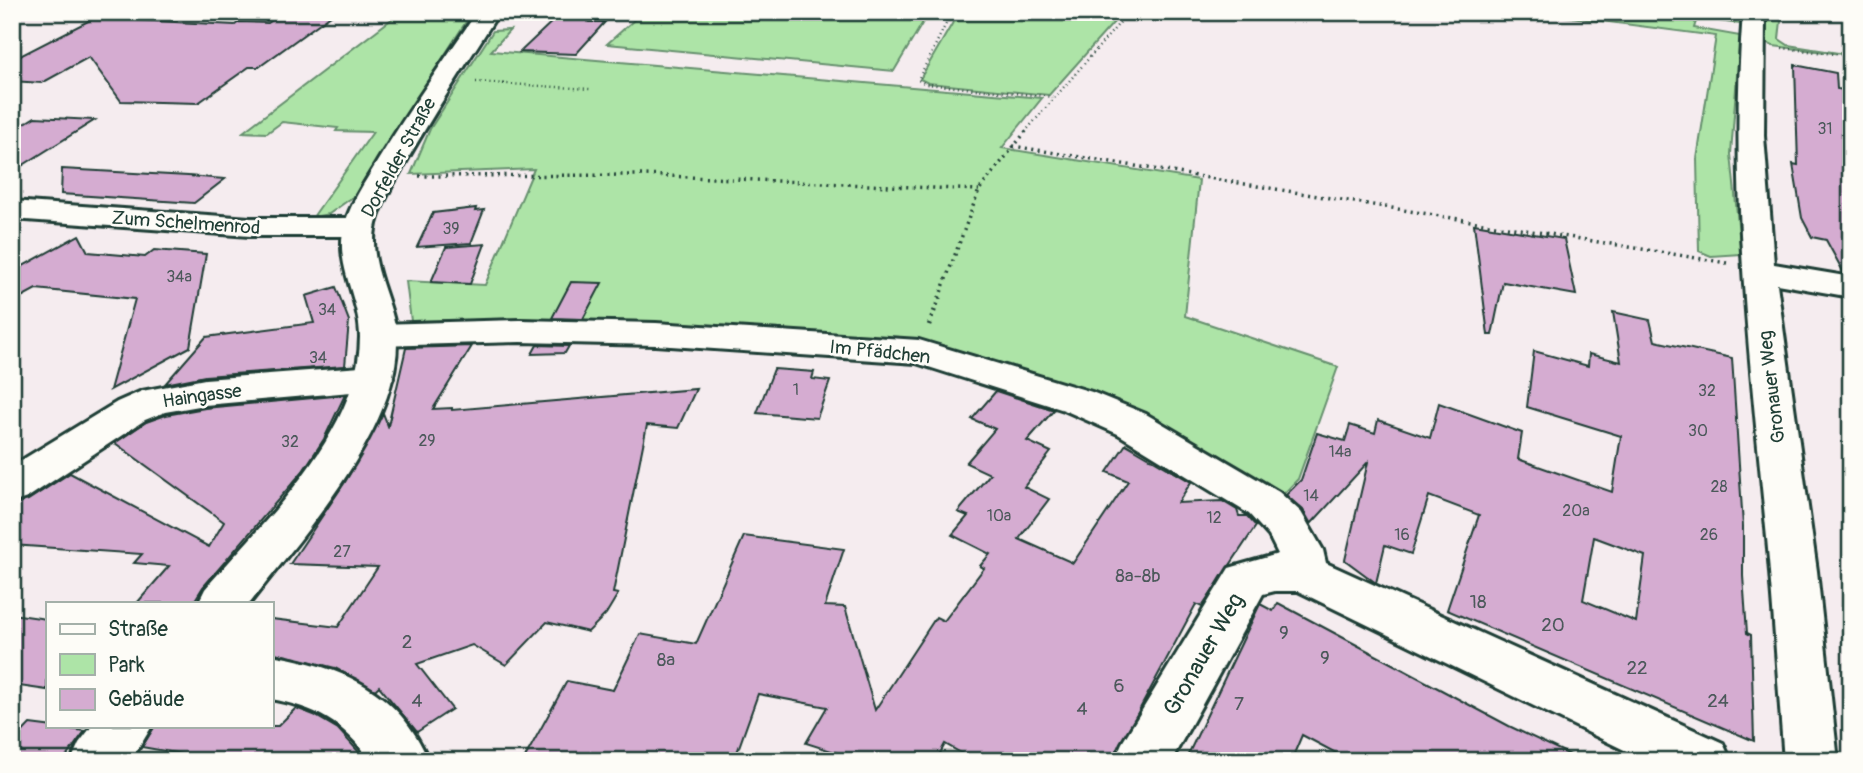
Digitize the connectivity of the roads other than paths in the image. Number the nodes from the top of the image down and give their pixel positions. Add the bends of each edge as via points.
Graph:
1 (488, 12) edge
2 (1754, 12) edge
3 (12, 210) edge
4 (43, 213) junction
5 (359, 227) junction
6 (12, 232) edge
7 (1759, 271) junction
8 (1851, 287) edge
9 (377, 335) junction
10 (374, 378) junction
11 (12, 487) edge
12 (1306, 575) junction
13 (223, 602) edge
14 (273, 677) edge
15 (123, 728) edge
16 (98, 761) edge
17 (402, 761) edge
18 (1141, 761) edge
19 (1704, 761) edge
20 (1811, 761) edge

1 - 5 street, Dorfelder Straße via 383,176
2 - 7 street, Gronauer Weg via 1749,155
3 - 4 street, Zum Schelmenrod
4 - 5 street, Zum Schelmenrod via 250,227
4 - 6 street
5 - 9 street, Dorfelder Straße via 359,253
7 - 8 street
7 - 20 street, Gronauer Weg
9 - 10 street, Dorfelder Straße
9 - 12 street, Im Pfädchen via 656,334 919,352 1078,401 1132,424 1264,503 1296,541
10 - 11 street, Haingasse via 156,400 131,411
10 - 13 street, Dorfelder Straße via 327,472
12 - 18 street, Gronauer Weg via 1277,572 1246,581
12 - 19 street, Gronauer Weg
14 - 17 street via 293,680 352,703 370,718
15 - 16 street

